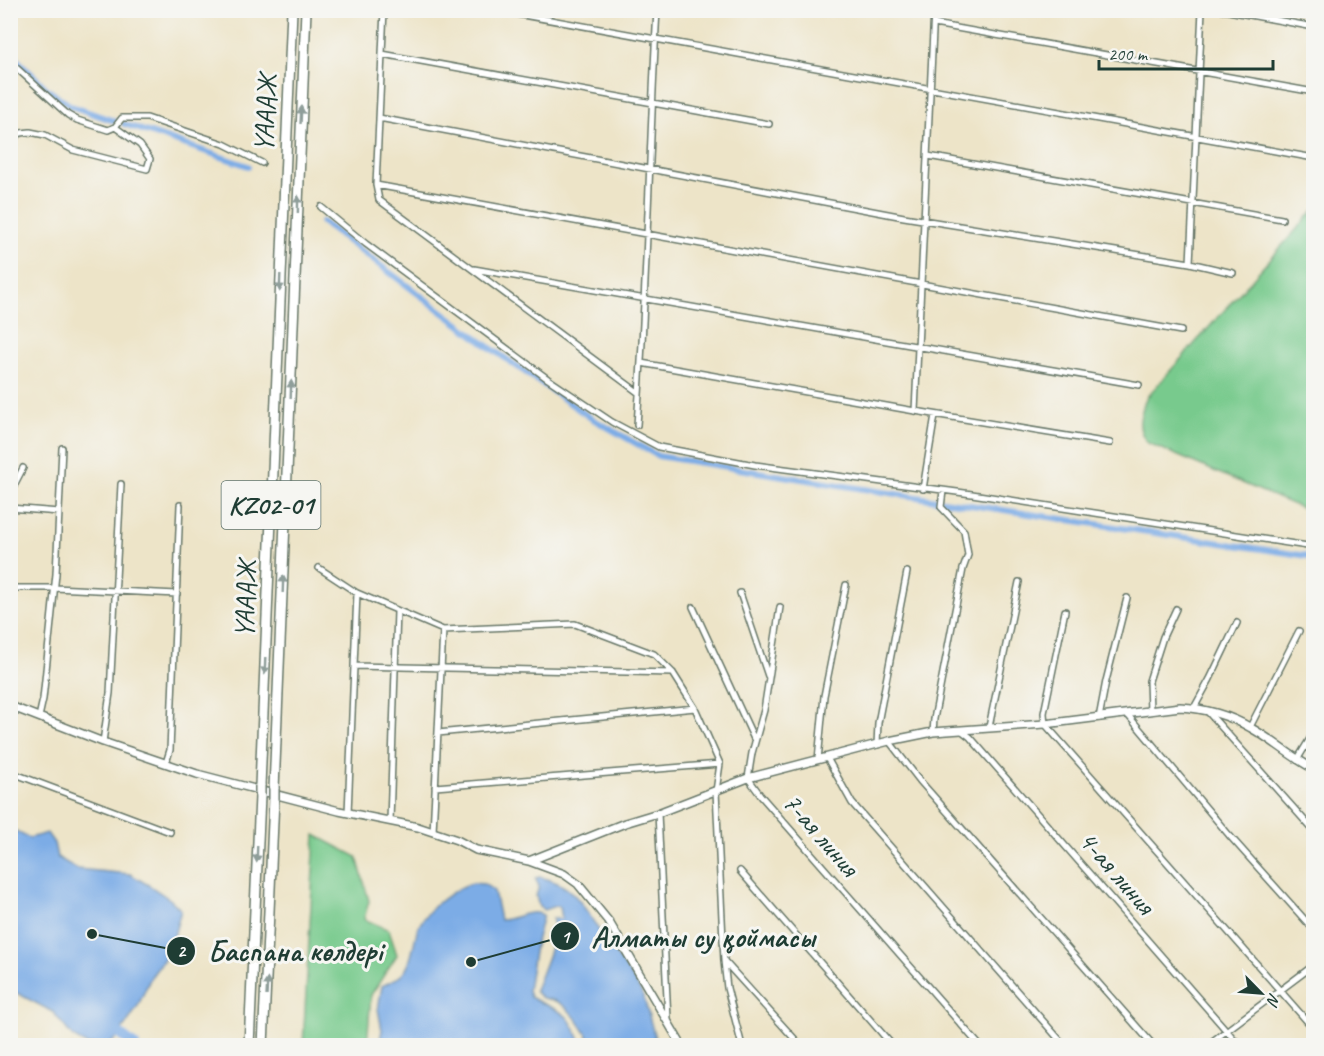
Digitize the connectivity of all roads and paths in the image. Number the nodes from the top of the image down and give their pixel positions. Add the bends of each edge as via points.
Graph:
1 (292, 10) edge
2 (306, 10) edge
3 (384, 10) edge
4 (495, 10) edge
5 (657, 10) edge
6 (934, 10) edge
7 (1202, 10) edge
8 (1222, 10) edge
9 (934, 24) junction
10 (1314, 27) edge
11 (655, 40) junction
12 (382, 54) junction
13 (10, 62) edge
14 (1199, 72) junction
15 (931, 90) junction
16 (1314, 92) edge
17 (651, 104) junction
18 (380, 118) junction
19 (769, 124) dead end
20 (115, 127) junction
21 (1197, 137) junction
22 (10, 139) edge
23 (928, 156) junction
24 (1314, 158) edge
25 (262, 163) dead end
26 (648, 169) junction
27 (376, 185) junction
28 (1193, 203) junction
29 (321, 207) dead end
30 (1282, 219) dead end
31 (925, 220) junction
32 (646, 234) junction
33 (1190, 263) junction
34 (474, 268) junction
35 (1233, 273) dead end
36 (921, 284) junction
37 (644, 299) junction
38 (1181, 331) dead end
39 (918, 347) junction
40 (641, 363) junction
41 (1138, 385) dead end
42 (639, 393) junction
43 (915, 411) junction
44 (935, 415) junction
45 (637, 425) dead end
46 (1110, 443) dead end
47 (62, 447) dead end
48 (23, 468) dead end
49 (121, 484) dead end
50 (923, 489) junction
51 (10, 494) edge
52 (943, 494) junction
53 (180, 505) dead end
54 (10, 508) edge
55 (59, 512) junction
56 (1314, 547) edge
57 (319, 568) dead end
58 (907, 572) dead end
59 (1019, 582) dead end
60 (846, 585) dead end
61 (10, 588) edge
62 (55, 588) junction
63 (116, 592) junction
64 (357, 593) junction
65 (740, 593) dead end
66 (177, 594) junction
67 (1127, 598) dead end
68 (693, 607) dead end
69 (780, 608) dead end
70 (1176, 609) dead end
71 (397, 611) junction
72 (1065, 611) dead end
73 (1237, 623) dead end
74 (442, 630) junction
75 (1299, 631) dead end
76 (354, 666) junction
77 (395, 667) junction
78 (441, 667) junction
79 (673, 673) junction
80 (768, 677) junction
81 (10, 706) edge
82 (695, 708) junction
83 (1194, 708) junction
84 (1150, 711) junction
85 (1207, 711) junction
86 (1127, 714) junction
87 (39, 717) junction
88 (1099, 718) junction
89 (1046, 724) junction
90 (989, 727) junction
91 (1250, 727) junction
92 (960, 729) junction
93 (933, 732) junction
94 (1314, 732) edge
95 (438, 733) junction
96 (755, 741) junction
97 (889, 741) junction
98 (102, 742) junction
99 (877, 745) junction
100 (826, 758) junction
101 (818, 760) junction
102 (1297, 760) junction
103 (165, 763) junction
104 (720, 764) junction
105 (1314, 769) edge
106 (10, 772) edge
107 (748, 778) junction
108 (435, 787) junction
109 (716, 791) junction
110 (348, 813) junction
111 (658, 813) junction
112 (390, 821) junction
113 (1314, 831) edge
114 (170, 832) dead end
115 (433, 832) junction
116 (529, 861) junction
117 (740, 871) dead end
118 (1314, 930) edge
119 (724, 961) junction
120 (1314, 965) edge
121 (1279, 991) junction
122 (668, 1019) junction
123 (1314, 1029) edge
124 (1227, 1031) junction
125 (10, 1040) edge
126 (27, 1046) edge
127 (249, 1046) edge
128 (263, 1046) edge
129 (682, 1046) edge
130 (741, 1046) edge
131 (801, 1046) edge
132 (893, 1046) edge
133 (980, 1046) edge
134 (1065, 1046) edge
135 (1154, 1046) edge
136 (1206, 1046) edge
137 (1240, 1046) edge

1 -> 127 highway, ҮАААЖ / KZ02-01
128 -> 2 highway, ҮАААЖ / KZ02-01
3 - 12 street
4 - 11 street
5 - 11 street
6 - 9 street
7 - 14 street
8 - 10 street
9 - 14 street
9 - 15 street
11 - 15 street
11 - 17 street
12 - 17 street
12 - 18 street
13 - 20 street via 68,115 108,130
14 - 16 street
14 - 21 street
15 - 21 street
15 - 23 street
17 - 19 street
17 - 26 street
18 - 26 street
18 - 27 street
20 - 22 street via 140,145 150,159 147,170 73,150 45,135 21,133
20 - 25 street via 122,118 147,118 224,144
21 - 24 street
21 - 28 street
23 - 28 street
23 - 31 street
26 - 31 street
26 - 32 street
27 - 32 street
27 - 34 street via 384,205
28 - 30 street
28 - 33 street
29 - 50 street via 548,379 612,422 659,447
31 - 33 street
31 - 36 street
32 - 36 street
32 - 37 street
33 - 35 street
34 - 37 street
34 - 42 street
36 - 38 street
36 - 39 street
37 - 39 street
37 - 40 street
39 - 41 street
39 - 43 street
40 - 42 street
40 - 43 street
42 - 45 street
43 - 44 street
44 - 46 street
44 - 50 street
47 - 55 street
48 - 51 street
49 - 63 street
50 - 52 street
52 - 56 street
52 - 93 street via 941,507 964,531 968,555
53 - 66 street
54 - 55 street
55 - 62 street
57 - 64 street
58 - 99 street
59 - 90 street
60 - 101 street via 824,696
61 - 62 street
62 - 63 street
62 - 87 street
63 - 66 street
63 - 98 street via 110,693
64 - 71 street
64 - 76 street
65 - 80 street
66 - 103 street via 170,750
67 - 88 street
68 - 96 street
69 - 80 street, 7-ая линия
70 - 84 street via 1149,681
71 - 74 street
71 - 77 street
72 - 89 street via 1044,713
73 - 83 street
74 - 78 street
74 - 79 street via 575,624 654,654
75 - 91 street
76 - 77 street
76 - 110 street
77 - 78 street
77 - 112 street
78 - 79 street
78 - 95 street
79 - 82 street
80 - 96 street, 7-ая линия
81 - 87 street
82 - 95 street
82 - 104 street
83 - 84 street
83 - 85 street
84 - 86 street
85 - 91 street
85 - 113 street
86 - 88 street
86 - 118 street
87 - 98 street
88 - 89 street
89 - 90 street
89 - 121 street
90 - 92 street
91 - 102 street
92 - 93 street
92 - 124 street, 4-ая линия
93 - 97 street
94 - 102 street
95 - 108 street
96 - 107 street, 7-ая линия
97 - 99 street
97 - 135 street
98 - 103 street
99 - 100 street
100 - 101 street
100 - 134 street via 852,802
101 - 107 street
102 - 105 street
103 - 110 street
104 - 108 street
104 - 109 street
106 - 114 street
107 - 109 street
107 - 133 street, 7-ая линия
108 - 115 street
109 - 111 street
109 - 119 street
110 - 112 street
111 - 116 street
111 - 122 street
112 - 115 street
115 - 116 street via 476,850
116 - 122 street via 564,874 578,884 609,922
117 - 132 street
119 - 130 street
119 - 131 street
120 - 121 street
121 - 123 street
121 - 124 street
122 - 129 street
124 - 136 street
124 - 137 street, 4-ая линия
125 - 126 street

